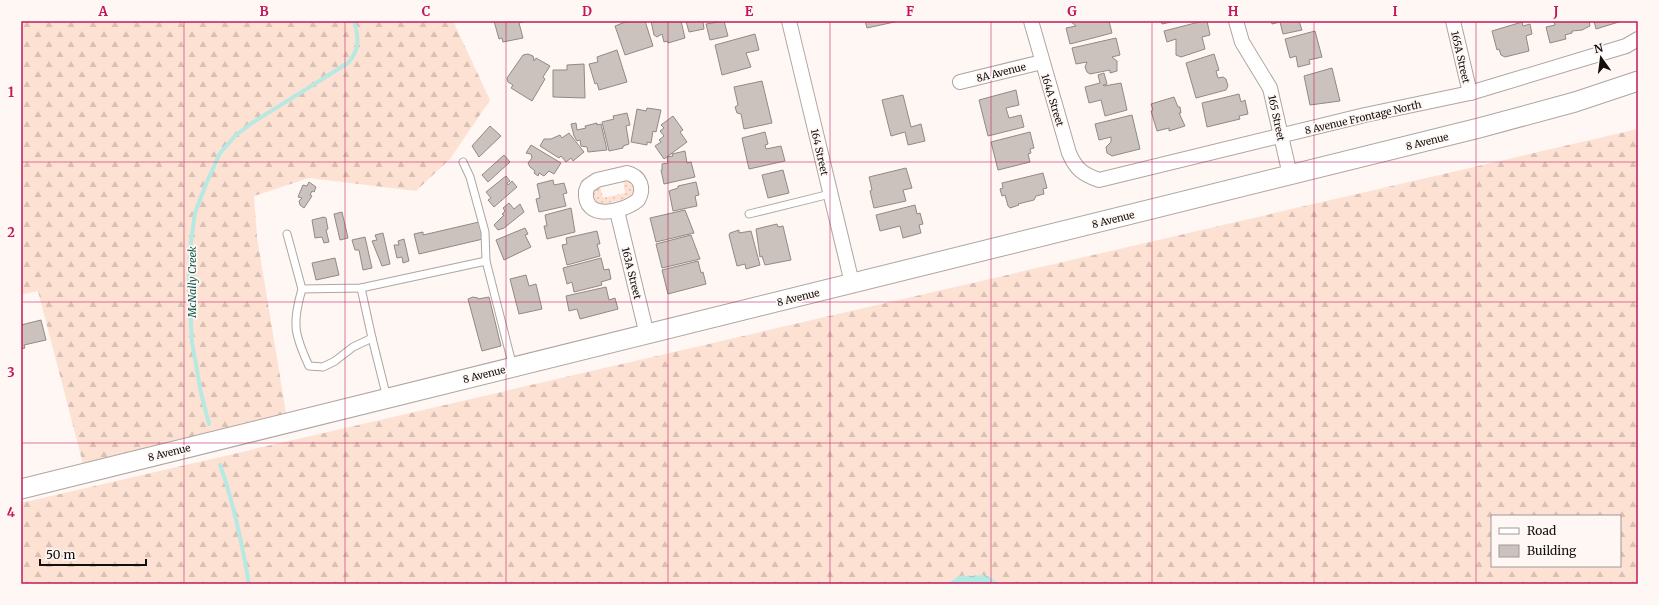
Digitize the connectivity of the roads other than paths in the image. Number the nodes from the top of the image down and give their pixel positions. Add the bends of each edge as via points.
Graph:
1 (788, 21) edge
2 (1031, 21) edge
3 (1236, 21) edge
4 (1453, 21) edge
5 (1638, 39) edge
6 (1042, 62) junction
7 (1638, 81) edge
8 (960, 82) dead end
9 (1638, 92) edge
10 (1470, 93) junction
11 (1575, 102) junction
12 (1281, 136) junction
13 (462, 162) dead end
14 (1084, 175) joint
15 (1290, 175) junction
16 (830, 194) junction
17 (617, 211) dead end
18 (749, 214) dead end
19 (287, 234) dead end
20 (486, 261) junction
21 (852, 283) junction
22 (361, 288) junction
23 (302, 289) junction
24 (647, 335) junction
25 (372, 338) junction
26 (513, 367) junction
27 (387, 398) junction
28 (21, 489) edge

1 - 16 street, 164 Street
2 - 6 street, 164A Street
3 - 12 street, 165 Street via 1242,42 1270,88
4 - 10 street, 165A Street
5 - 10 street, 8 Avenue Frontage North via 1626,46
6 - 8 street, 8A Avenue
6 - 14 street, 164A Street via 1069,153 1075,166
7 - 11 main road, 8 Avenue
9 - 11 main road, 8 Avenue
10 - 12 street, 8 Avenue Frontage North
11 - 15 main road, 8 Avenue
12 - 14 street, 8 Avenue Frontage North via 1099,180
12 - 15 street, 165 Street
13 - 20 lane via 470,177 485,232
15 - 21 main road, 8 Avenue
16 - 18 lane
16 - 21 street, 164 Street
17 - 24 street, 163A Street
19 - 23 lane
20 - 22 lane
20 - 26 lane
21 - 24 main road, 8 Avenue
22 - 23 lane
22 - 25 lane
23 - 25 lane via 294,324 309,366 323,367
24 - 26 main road, 8 Avenue
25 - 27 lane
26 - 27 main road, 8 Avenue
27 - 28 main road, 8 Avenue

